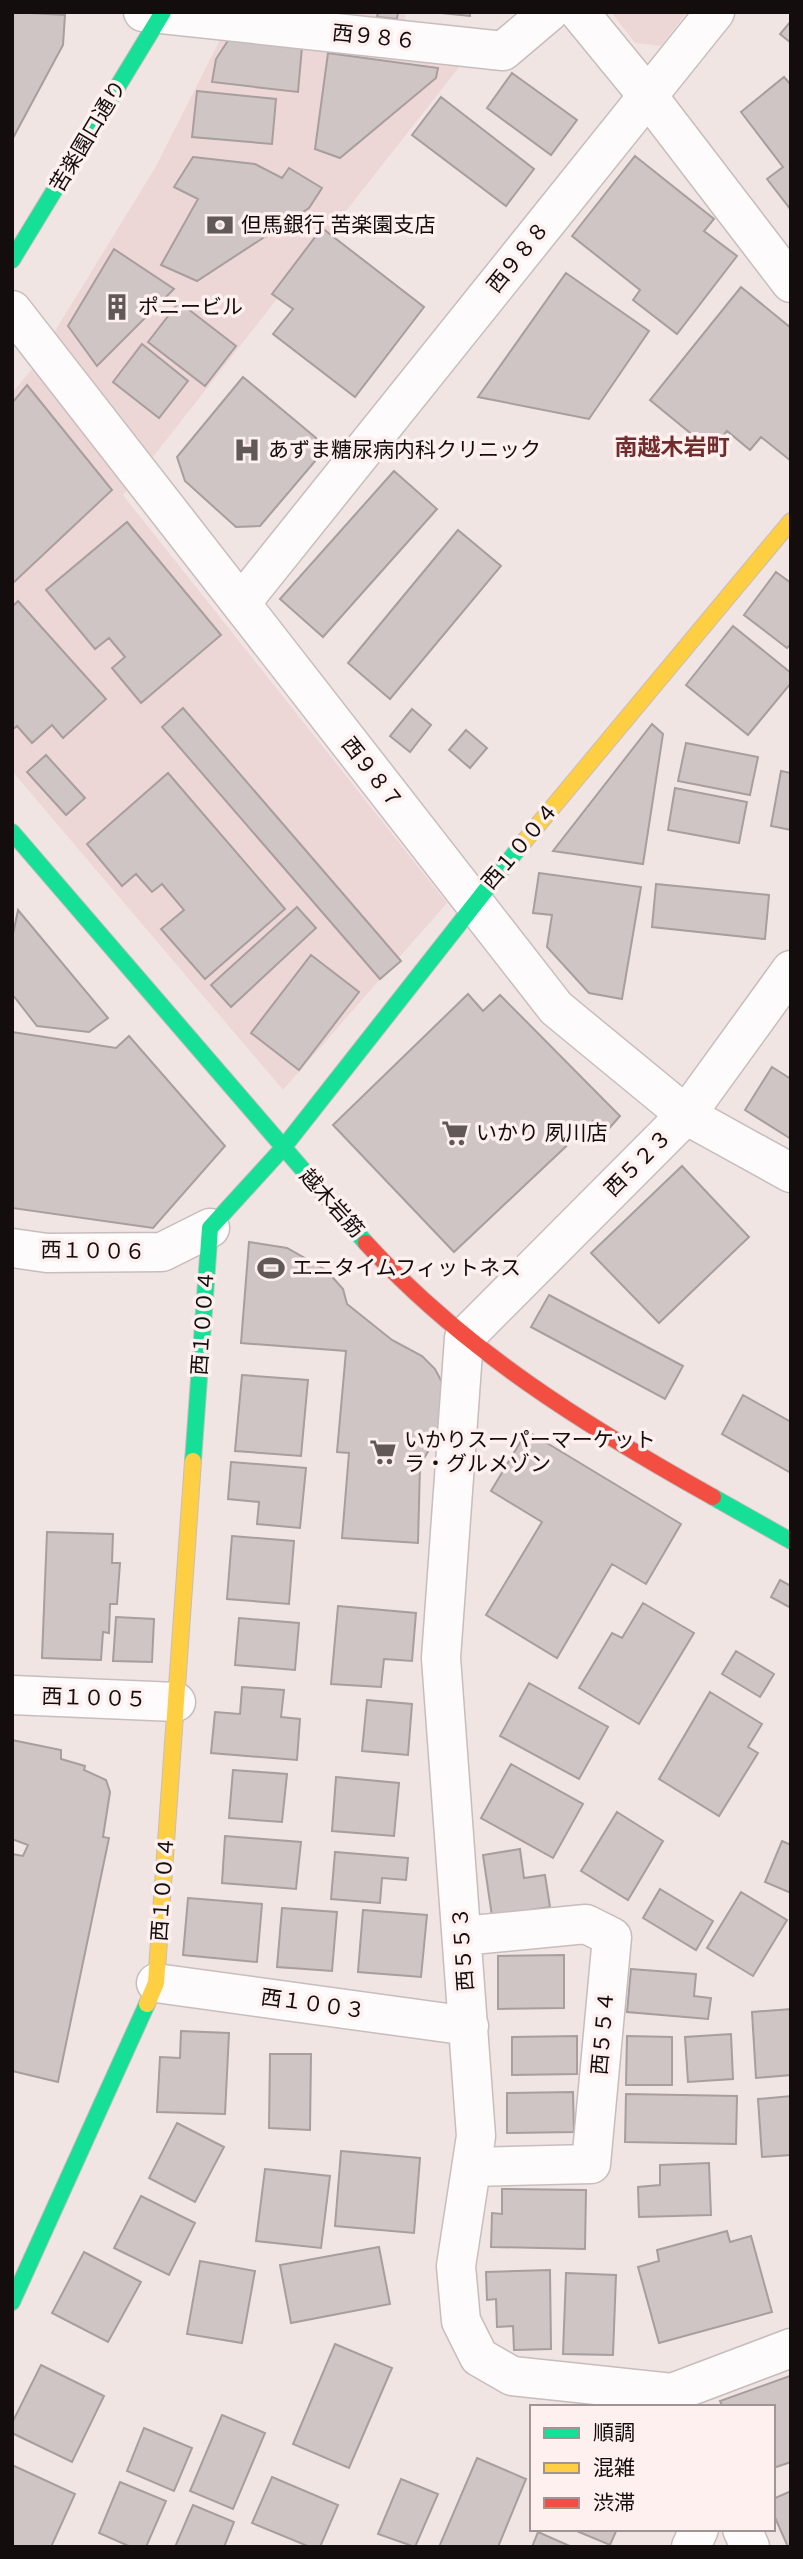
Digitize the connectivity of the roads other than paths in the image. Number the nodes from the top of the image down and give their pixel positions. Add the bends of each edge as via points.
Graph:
1 (549, 12) edge
2 (579, 12) edge
3 (715, 12) edge
4 (156, 13) edge
5 (647, 95) junction
6 (12, 260) edge
7 (791, 283) edge
8 (12, 310) edge
9 (791, 521) edge
10 (241, 603) junction
11 (12, 832) edge
12 (472, 904) junction
13 (791, 970) edge
14 (686, 1115) junction
15 (283, 1148) junction
16 (791, 1173) edge
17 (210, 1228) junction
18 (12, 1248) edge
19 (464, 1338) junction
20 (791, 1541) edge
21 (12, 1695) edge
22 (176, 1702) junction
23 (462, 1936) junction
24 (156, 1983) junction
25 (469, 2026) junction
26 (472, 2167) junction
27 (12, 2302) edge
28 (791, 2348) edge
29 (675, 2400) edge
30 (698, 2531) edge
31 (743, 2531) edge
32 (691, 2547) edge
33 (750, 2547) edge

1 - 4 street, 西９８６ via 503,51
2 - 5 street
3 - 5 street, 西９８８
4 - 6 street, 苦楽園口通り
5 - 7 street
5 - 10 street, 西９８８
8 - 10 street, 西９８７
9 - 12 street, 西１００４
10 - 12 street, 西９８７
11 - 15 street, 越木岩筋
12 - 14 street, 西９８７ via 556,1008
12 - 15 street, 西１００４
13 - 14 street, 西５２３
14 - 16 street, 西９８７
14 - 19 street, 西５２３
15 - 17 street, 西１００４
15 - 19 street, 越木岩筋 via 414,1292
17 - 18 street, 西１００６ via 162,1252 47,1253
17 - 22 street, 西１００４
19 - 20 street, 越木岩筋 via 622,1443
19 - 23 street, 西５５３ via 441,1658
21 - 22 street, 西１００５
22 - 24 street, 西１００４
23 - 25 street, 西５５３
23 - 26 street, 西５５４ via 586,1924 612,1937 591,2164
24 - 25 street, 西１００３
24 - 27 street, 西１００４
25 - 26 street, 西５５３ via 475,2136
26 - 29 street, 西５５３ via 456,2266 461,2321 479,2357 512,2376
28 - 29 street
30 - 32 street
31 - 33 street

